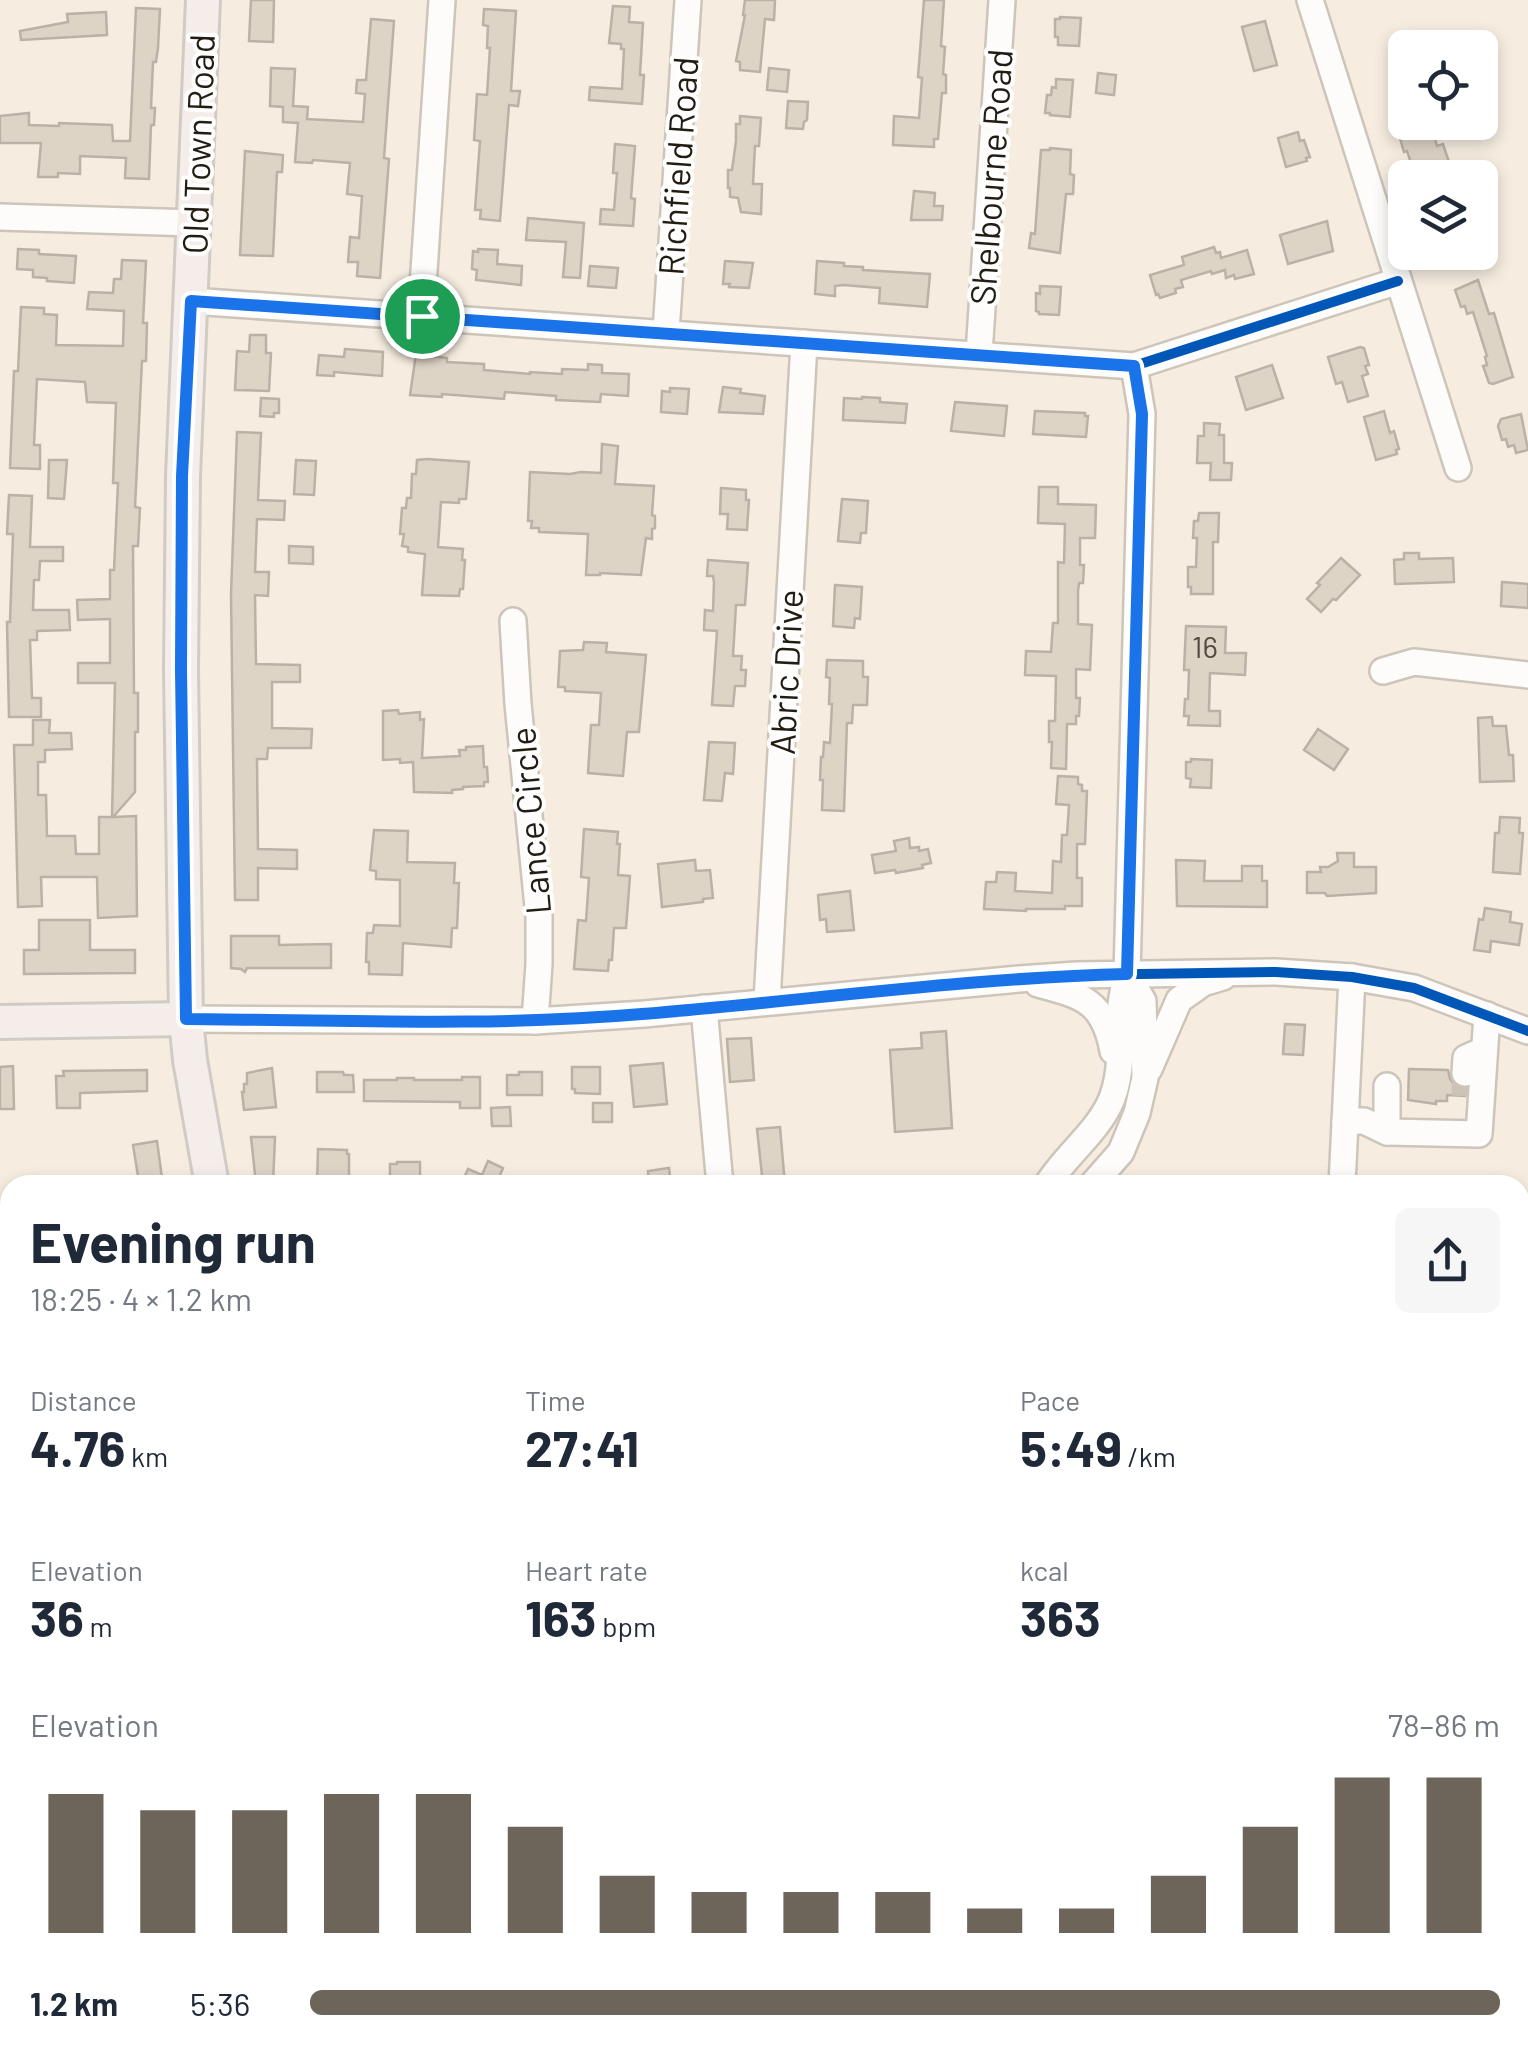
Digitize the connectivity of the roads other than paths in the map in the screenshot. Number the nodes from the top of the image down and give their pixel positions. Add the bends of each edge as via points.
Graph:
1 (203, 0) edge
2 (442, 0) edge
3 (688, 0) edge
4 (1002, 0) edge
5 (1310, 0) edge
6 (0, 217) edge
7 (194, 222) junction
8 (1398, 281) junction
9 (191, 301) junction
10 (422, 316) junction
11 (666, 332) junction
12 (804, 344) junction
13 (979, 354) junction
14 (1134, 366) junction
15 (1458, 468) dead end
16 (513, 621) dead end
17 (1383, 671) dead end
18 (1528, 675) edge
19 (1127, 974) junction
20 (1234, 974) junction
21 (1352, 977) junction
22 (1019, 979) junction
23 (767, 1001) junction
24 (704, 1008) junction
25 (1487, 1015) junction
26 (186, 1019) junction
27 (534, 1021) junction
28 (0, 1022) edge
29 (1528, 1032) edge
30 (1484, 1050) junction
31 (1145, 1078) junction
32 (1117, 1081) junction
33 (1387, 1086) dead end
34 (1345, 1121) junction
35 (1387, 1132) junction
36 (210, 1175) edge
37 (719, 1175) edge
38 (1053, 1175) edge
39 (1101, 1175) edge
40 (1342, 1175) edge

1 - 7 main road, Old Town Road
2 - 10 street
3 - 11 street, Richfield Road
4 - 13 street, Shelbourne Road
5 - 8 street
6 - 7 street
7 - 9 main road, Old Town Road
8 - 14 street
8 - 15 street
9 - 10 street
9 - 26 main road, Old Town Road via 182,476
10 - 11 street
11 - 12 street
12 - 13 street
12 - 23 street, Abric Drive
13 - 14 street
14 - 19 street via 1142,414
16 - 27 street, Lance Circle via 539,916
17 - 18 street via 1414,662
19 - 20 street
19 - 22 street
19 - 31 street via 1143,1000
19 - 32 street
20 - 21 street
20 - 31 street via 1179,1000
21 - 25 street via 1414,988
21 - 34 street
22 - 23 street
22 - 32 street via 1078,995 1103,1016
23 - 24 street
24 - 27 street
24 - 37 street
25 - 29 street
25 - 30 street
26 - 27 street
26 - 28 main road
26 - 36 main road, Old Town Road
30 - 35 street via 1466,1058 1460,1119 1400,1119
30 - 35 street via 1479,1134
31 - 39 street via 1121,1152
32 - 38 street via 1100,1120
33 - 35 street
34 - 35 street
34 - 40 street

